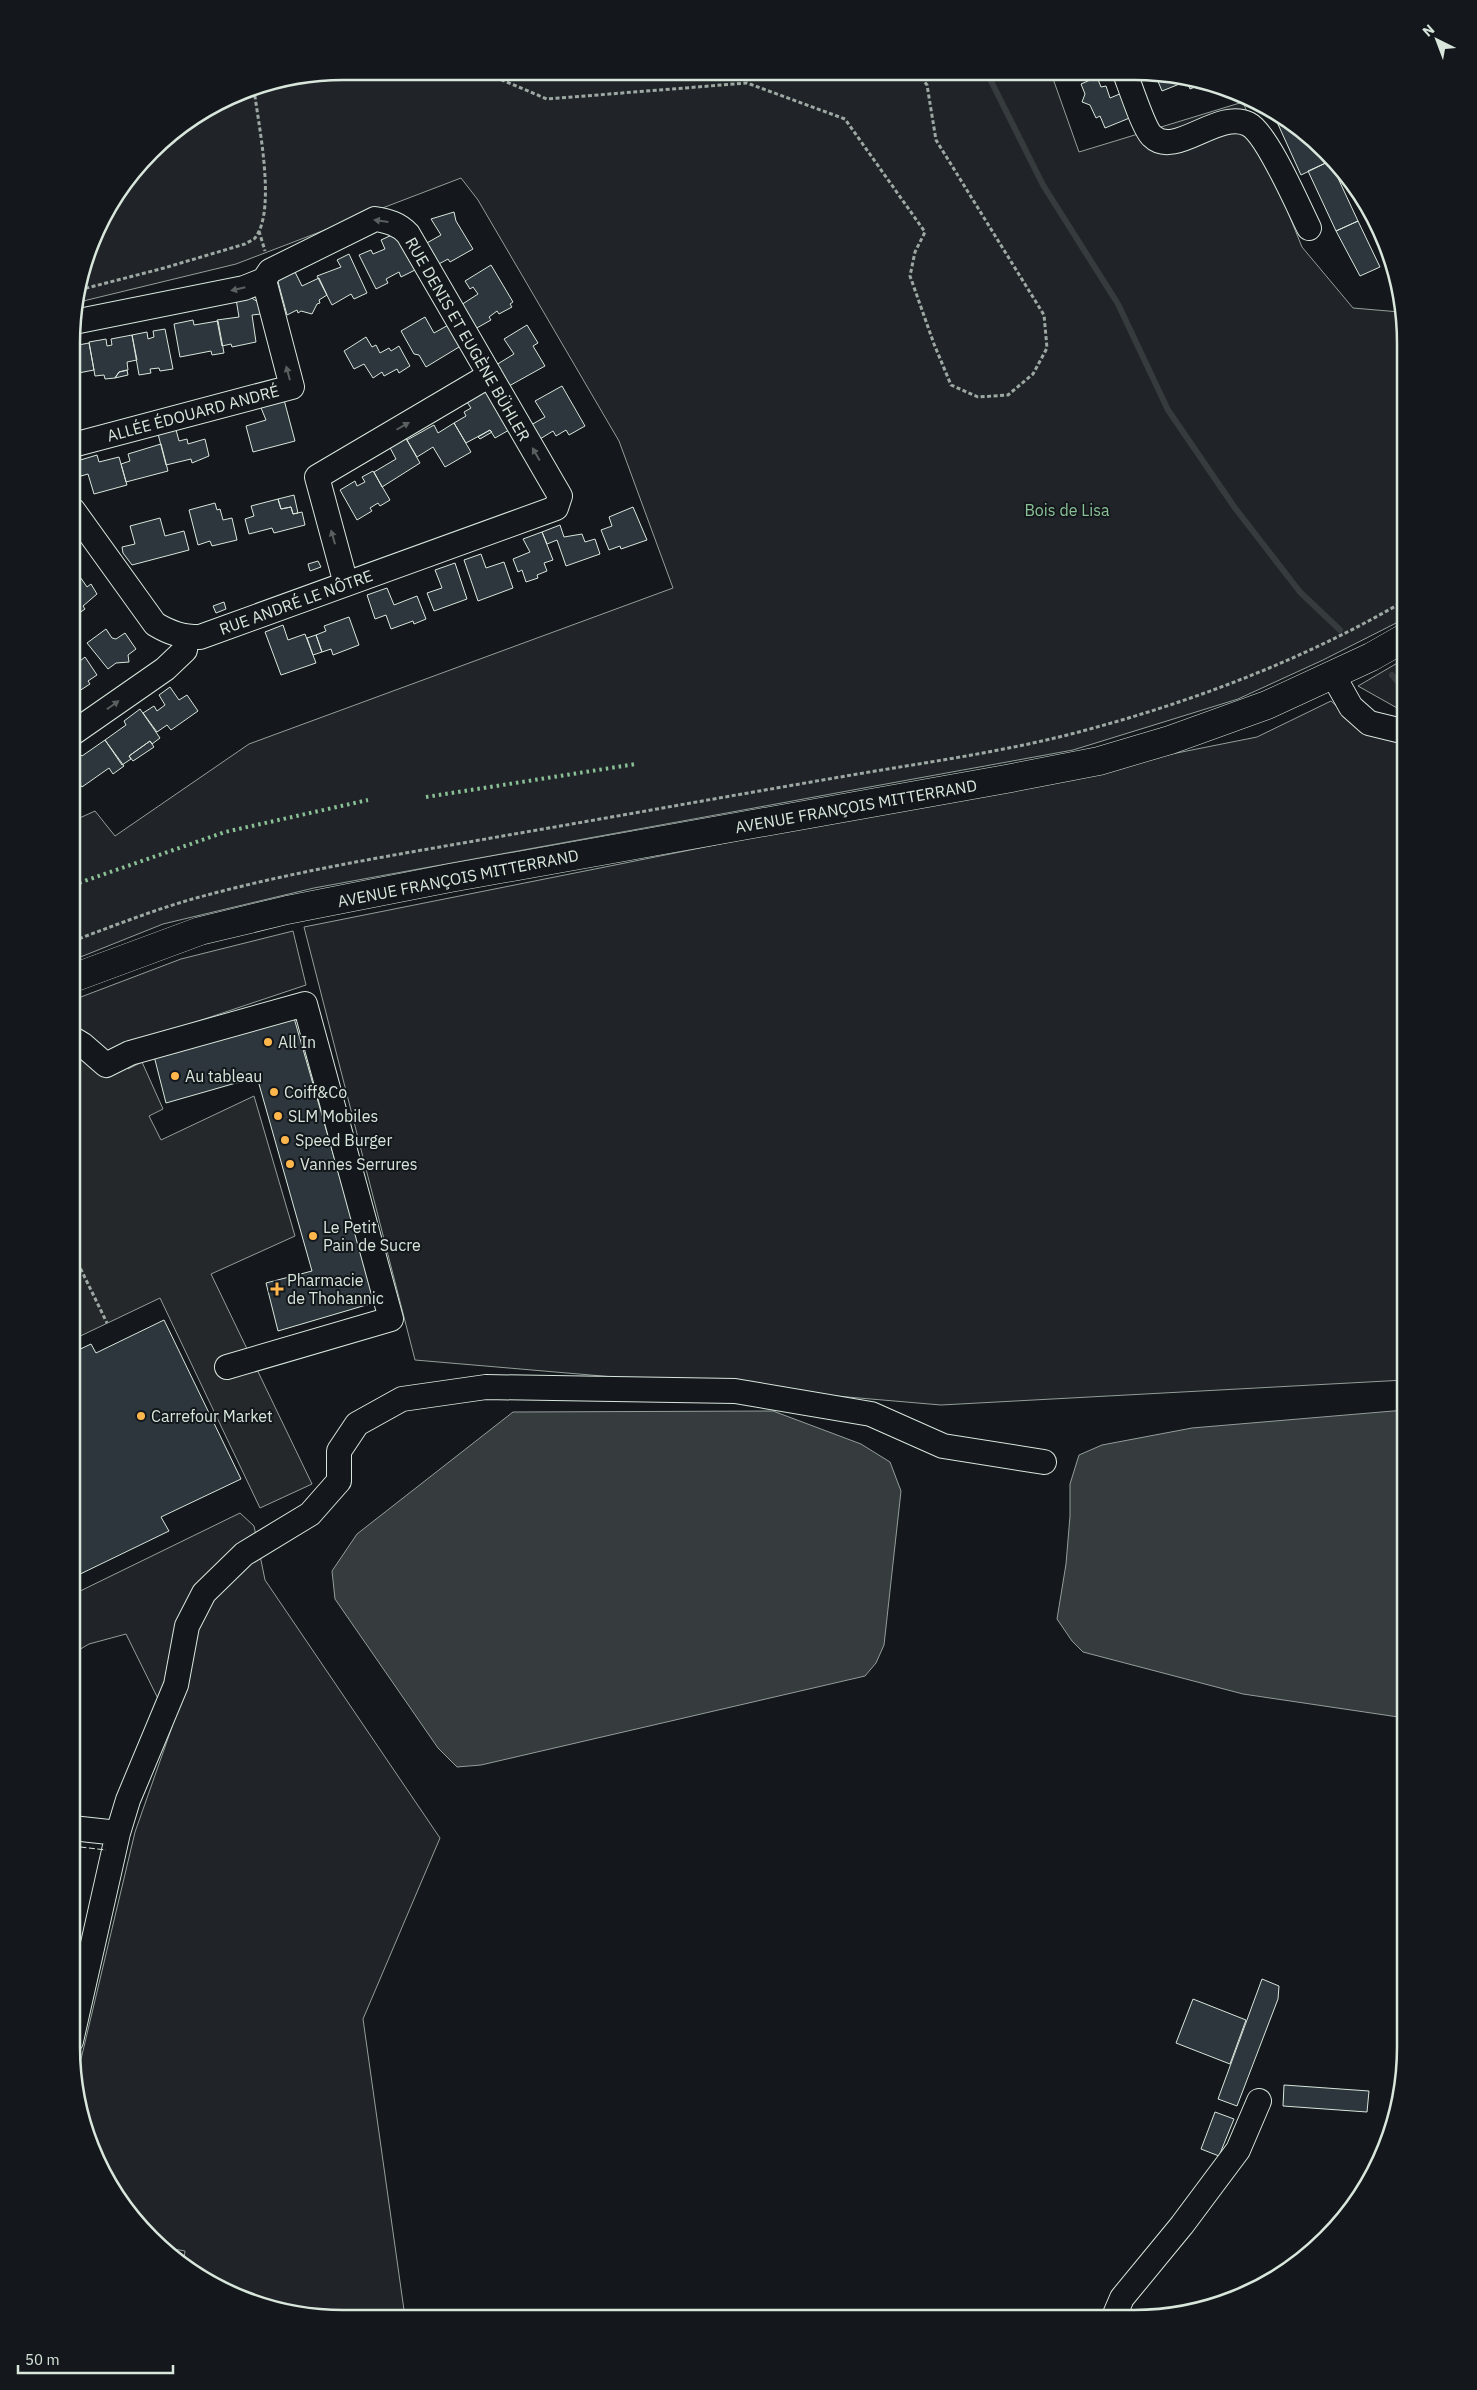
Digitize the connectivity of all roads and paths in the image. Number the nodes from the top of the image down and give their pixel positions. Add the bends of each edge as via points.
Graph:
1 (502, 80) edge
2 (923, 80) edge
3 (1127, 80) edge
4 (255, 96) edge
5 (1309, 228) dead end
6 (264, 280) junction
7 (86, 288) edge
8 (81, 321) edge
9 (490, 376) junction
10 (80, 443) edge
11 (560, 496) joint
12 (80, 520) edge
13 (346, 584) junction
14 (1397, 605) edge
15 (186, 637) junction
16 (1397, 642) edge
17 (1333, 675) junction
18 (80, 728) edge
19 (1397, 730) edge
20 (80, 938) edge
21 (80, 975) edge
22 (80, 1042) edge
23 (80, 1268) edge
24 (107, 1324) dead end
25 (227, 1367) dead end
26 (1044, 1462) dead end
27 (80, 1829) edge
28 (118, 1833) junction
29 (80, 2001) edge
30 (1259, 2100) dead end
31 (1117, 2310) edge

1 - 2 path via 547,99 747,83 845,119 925,232 915,252 910,276 951,385 978,397 1008,395 1033,374 1047,348 1044,315 936,140 927,85
3 - 5 street via 1150,136 1160,142 1173,142 1228,120 1248,123 1262,136
4 - 7 path via 266,189 264,214 254,239 164,268
6 -> 8 street, RUE DENIS ET EUGÈNE BÜHLER via 244,288
9 -> 6 street, RUE DENIS ET EUGÈNE BÜHLER via 401,226 375,219 270,271
10 -> 6 street, ALLÉE ÉDOUARD ANDRÉ via 292,387
11 -> 9 street, RUE DENIS ET EUGÈNE BÜHLER
13 -> 9 street via 316,477
11 - 13 street, RUE ANDRÉ LE NÔTRE via 556,508
12 - 15 street, RUE ANDRÉ LE NÔTRE via 154,624
13 - 15 street, RUE ANDRÉ LE NÔTRE via 200,637
14 - 20 path via 1334,638 1242,679 1070,734 277,878 209,894
18 -> 15 street via 166,669 185,650
16 - 17 main road, AVENUE FRANÇOIS MITTERRAND
17 - 19 street via 1351,707 1369,723
17 - 21 main road, AVENUE FRANÇOIS MITTERRAND via 1267,705 1170,740 1099,761 287,910 200,931
22 - 25 street via 106,1065 130,1053 305,1004 392,1319
23 - 24 path
26 - 28 street via 943,1446 871,1414 735,1391 486,1387 402,1399 357,1424 339,1451 339,1481 310,1514 244,1554 204,1594 187,1626 176,1685 128,1800
27 - 28 street
28 - 29 street
30 - 31 street via 1238,2150 1122,2298

